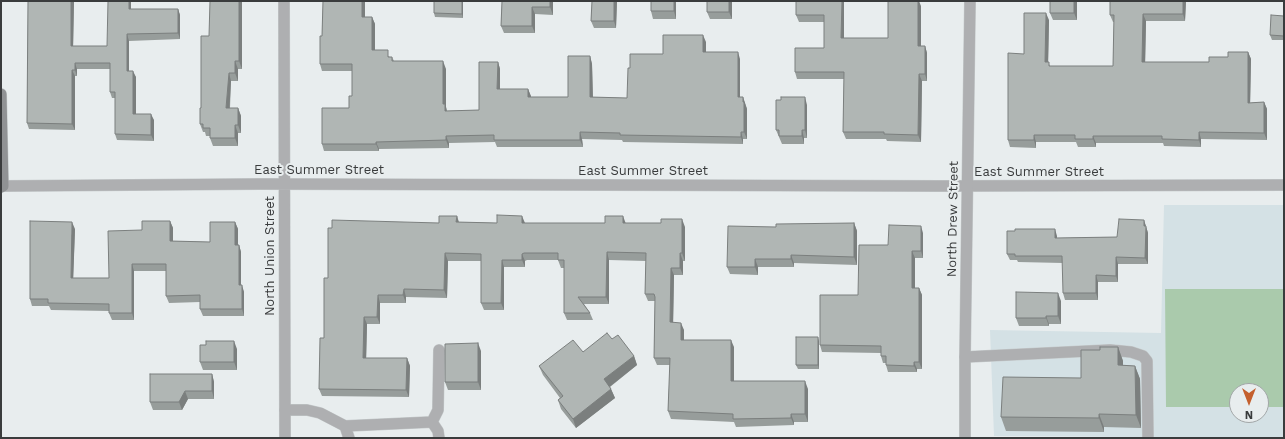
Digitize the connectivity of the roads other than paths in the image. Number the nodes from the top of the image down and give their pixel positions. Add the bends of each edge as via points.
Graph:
1 (284, 1) edge
2 (970, 1) edge
3 (1, 94) edge
4 (283, 184) junction
5 (1284, 185) edge
6 (2, 186) edge
7 (968, 186) junction
8 (439, 350) dead end
9 (965, 357) junction
10 (285, 410) junction
11 (432, 422) junction
12 (345, 426) junction
13 (285, 438) edge
14 (349, 438) edge
15 (439, 438) edge
16 (965, 438) edge
17 (1148, 438) edge

1 - 4 street, North Union Street
2 - 7 street, North Drew Street
3 - 6 main road
4 - 6 street, East Summer Street
4 - 7 street, East Summer Street
4 - 10 street, North Union Street
5 - 7 street, East Summer Street
7 - 9 street, North Drew Street
8 - 11 street via 438,410
9 - 16 street, North Drew Street
9 - 17 street via 1110,350 1143,356 1147,361
10 - 12 street via 320,413
10 - 13 street, North Union Street
11 - 12 street
11 - 15 street
12 - 14 street

